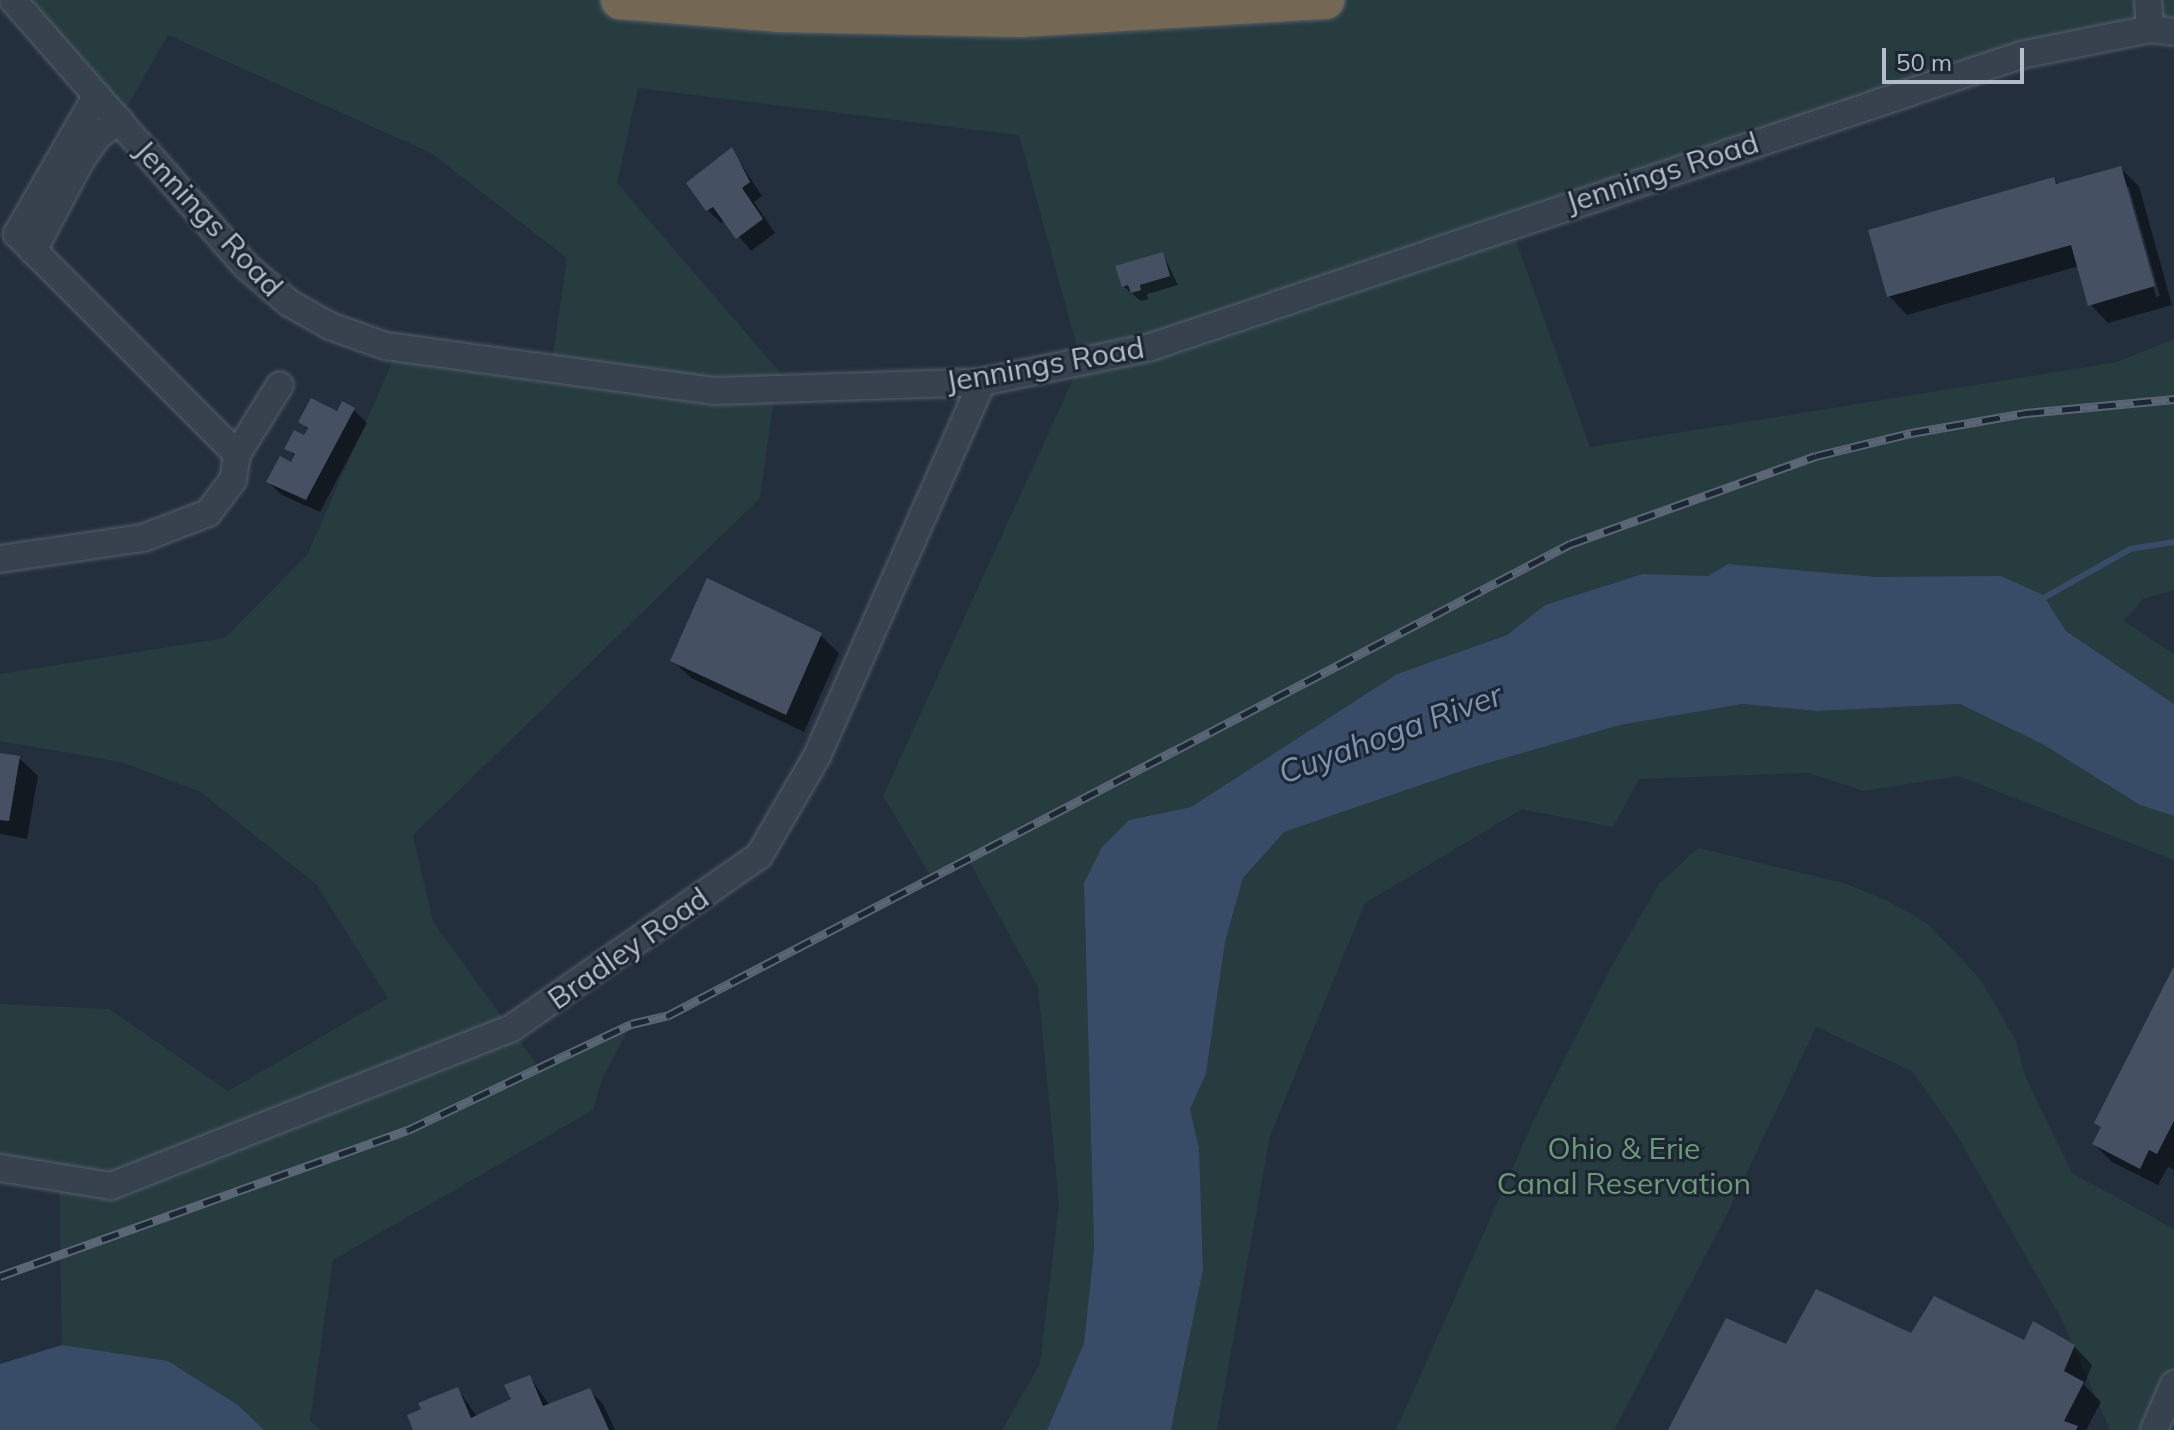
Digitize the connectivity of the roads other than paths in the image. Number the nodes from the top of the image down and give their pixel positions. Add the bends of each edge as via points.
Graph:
1 (13, 0) edge
2 (620, 0) edge
3 (1325, 0) edge
4 (2148, 0) edge
5 (2162, 31) edge
6 (97, 95) junction
7 (119, 120) junction
8 (16, 240) edge
9 (982, 382) junction
10 (280, 385) dead end
11 (237, 454) junction
12 (0, 559) edge
13 (0, 1168) edge
14 (2174, 1384) edge
15 (2154, 1430) edge

1 - 6 street, Jennings Road
2 - 3 highway via 797,13 1005,18
4 - 5 street
5 - 9 street, Jennings Road via 2021,55 1151,347
6 - 7 street, Jennings Road
6 - 8 street
7 - 8 street via 97,137
7 - 9 street, Jennings Road via 246,266 289,303 330,326 386,346 715,391
8 - 11 street
9 - 13 street, Bradley Road via 817,756 759,856 512,1028 111,1186
10 - 11 street
11 - 12 street via 233,480 208,513 143,538
14 - 15 street

